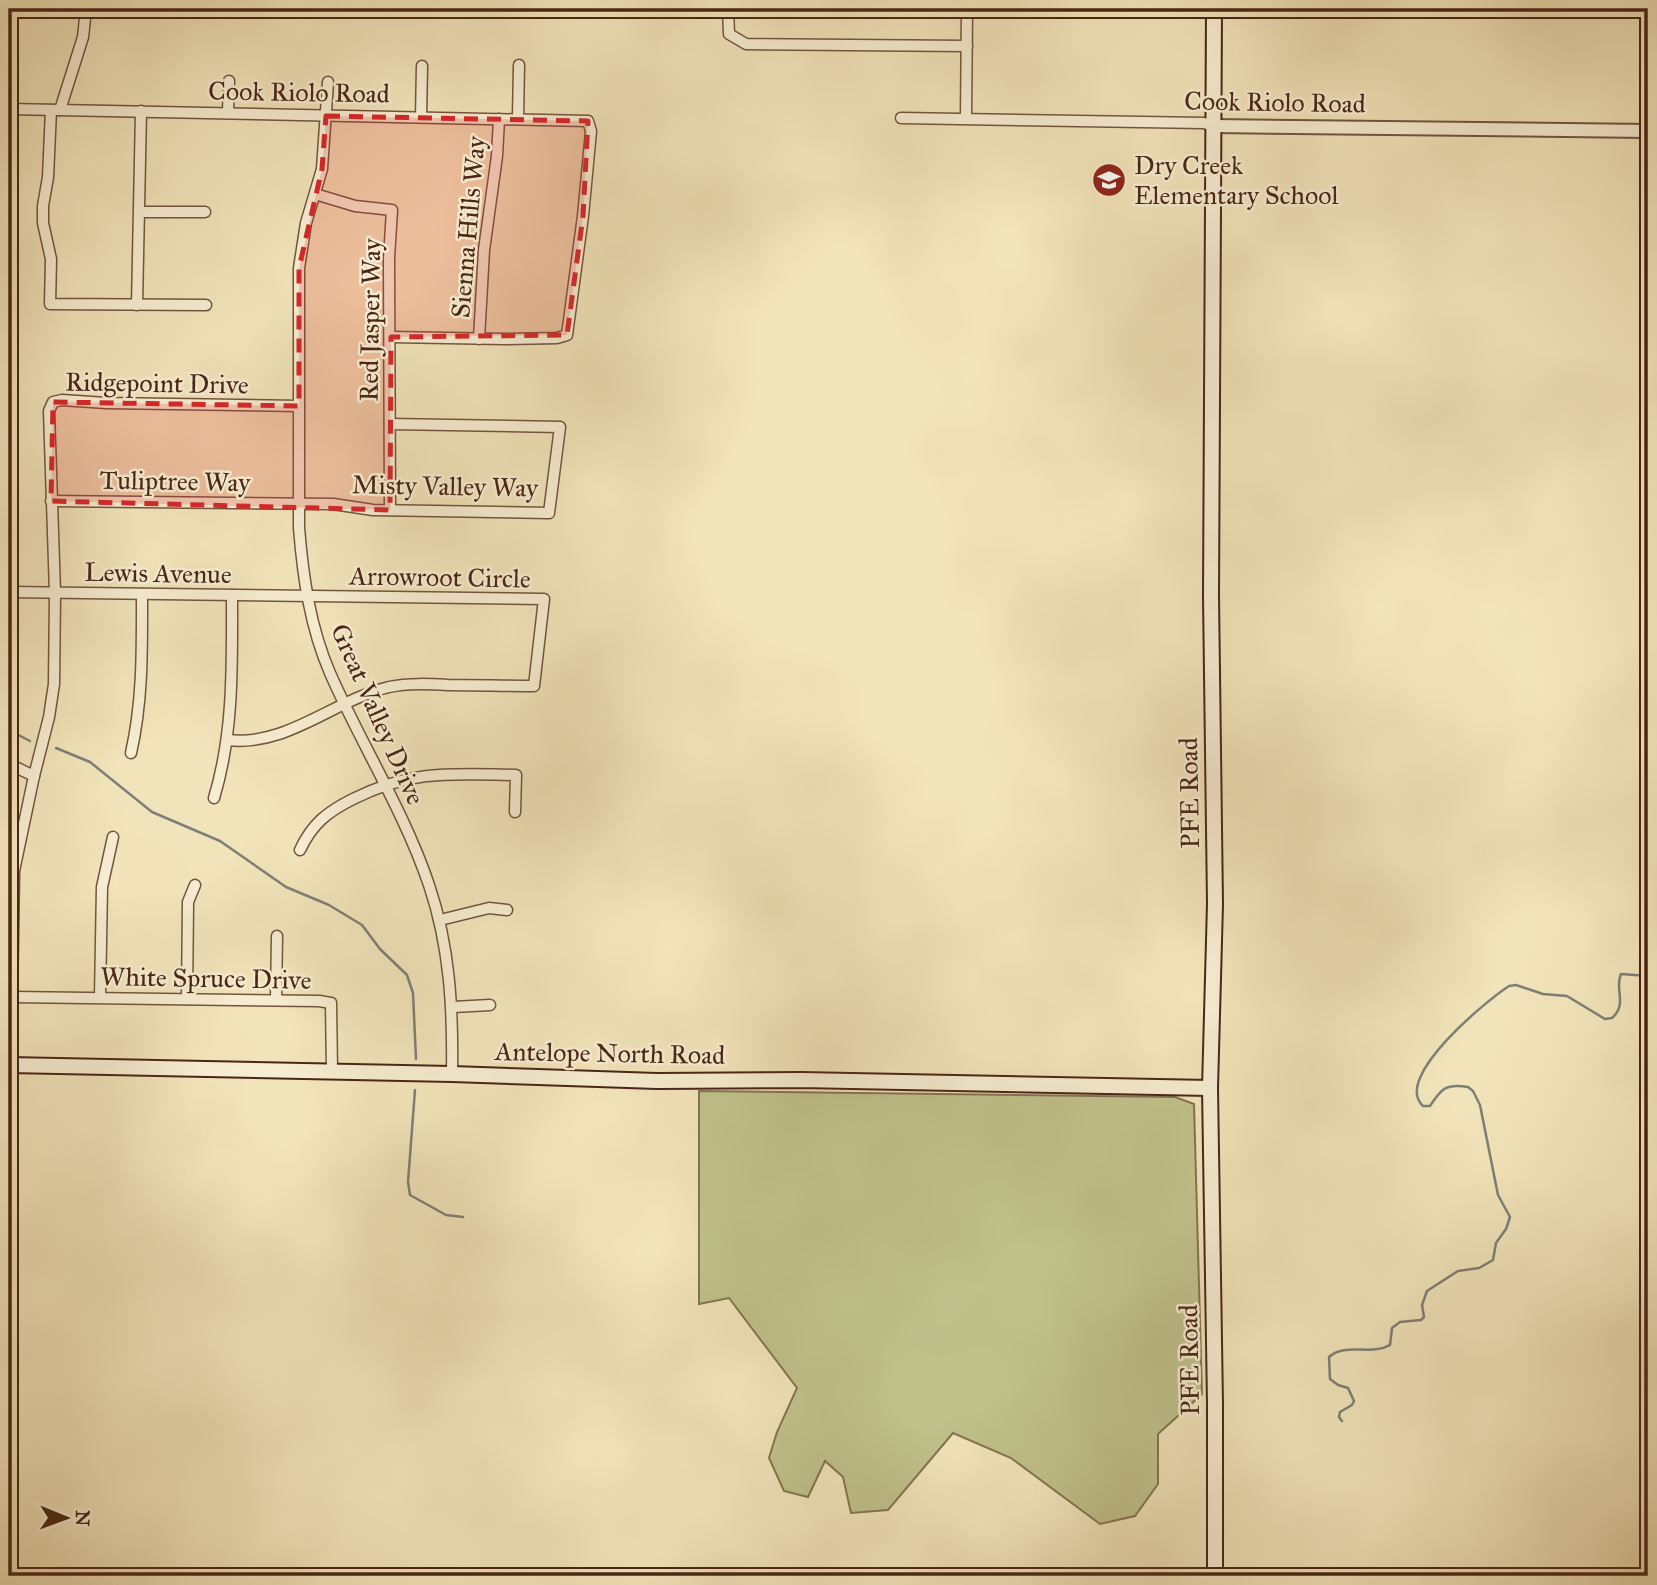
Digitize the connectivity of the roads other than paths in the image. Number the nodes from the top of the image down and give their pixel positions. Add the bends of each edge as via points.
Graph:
1 (86, 9) edge
2 (728, 9) edge
3 (967, 9) edge
4 (1214, 9) edge
5 (967, 46) junction
6 (519, 65) dead end
7 (422, 66) dead end
8 (229, 81) dead end
9 (328, 82) dead end
10 (9, 109) edge
11 (56, 110) junction
12 (141, 111) junction
13 (228, 113) junction
14 (326, 116) junction
15 (421, 117) junction
16 (499, 118) junction
17 (517, 118) junction
18 (901, 118) dead end
19 (966, 118) junction
20 (1213, 126) junction
21 (1648, 131) edge
22 (316, 194) junction
23 (141, 212) junction
24 (205, 212) dead end
25 (137, 305) junction
26 (206, 305) dead end
27 (391, 337) junction
28 (479, 339) junction
29 (299, 406) junction
30 (390, 424) junction
31 (51, 501) junction
32 (299, 503) junction
33 (390, 510) junction
34 (9, 592) edge
35 (55, 593) junction
36 (142, 594) junction
37 (232, 595) junction
38 (307, 596) junction
39 (345, 704) junction
40 (228, 740) junction
41 (131, 753) dead end
42 (9, 764) edge
43 (34, 776) junction
44 (384, 784) junction
45 (214, 798) dead end
46 (515, 812) dead end
47 (113, 837) dead end
48 (300, 850) dead end
49 (11, 885) edge
50 (195, 885) dead end
51 (507, 910) dead end
52 (440, 920) junction
53 (277, 936) dead end
54 (12, 997) junction
55 (100, 997) junction
56 (187, 999) junction
57 (276, 999) junction
58 (490, 1005) dead end
59 (453, 1007) junction
60 (10, 1065) edge
61 (332, 1071) junction
62 (452, 1074) junction
63 (1210, 1088) junction
64 (1215, 1576) edge

1 - 11 street via 83,37
2 - 5 street via 729,34 746,44
3 - 5 street
4 - 20 main road, PFE Road
5 - 19 street
6 - 17 street
7 - 15 street
8 - 13 street
9 - 14 street, Great Valley Drive
10 - 11 street, Cook Riolo Road
11 - 12 street, Cook Riolo Road
11 - 25 street via 43,206 51,259 50,304
12 - 13 street, Cook Riolo Road
12 - 23 street
13 - 14 street, Cook Riolo Road
14 - 15 street, Cook Riolo Road
14 - 22 street, Great Valley Drive
15 - 16 street, Cook Riolo Road
16 - 17 street, Cook Riolo Road
16 - 28 street, Sienna Hills Way
17 - 28 street, Cook Riolo Road via 588,121 591,131 567,335
18 - 19 street, Cook Riolo Road
19 - 20 street, Cook Riolo Road
20 - 21 street, Cook Riolo Road
20 - 63 main road, PFE Road via 1215,904
22 - 27 street, Red Jasper Way via 393,211
22 - 29 street, Great Valley Drive via 299,268
23 - 24 street
23 - 25 street
25 - 26 street
27 - 28 street
27 - 30 street, Red Jasper Way
29 - 31 street, Ridgepoint Drive via 53,402 49,411
29 - 32 street, Great Valley Drive
30 - 33 street, Red Jasper Way
30 - 33 street, Misty Valley Way via 560,427 549,513
31 - 32 street, Tuliptree Way
31 - 35 street, Ridgepoint Drive
32 - 33 street, Misty Valley Way
32 - 38 street, Great Valley Drive
34 - 35 street, Lewis Avenue
35 - 36 street, Lewis Avenue
35 - 43 street, Ridgepoint Drive via 53,702
36 - 37 street, Lewis Avenue
36 - 41 street via 141,694
37 - 38 street, Lewis Avenue
37 - 40 street
38 - 39 street, Great Valley Drive via 326,662
38 - 39 street, Arrowroot Circle via 544,599 534,686 403,685
39 - 40 street via 270,738
39 - 44 street, Great Valley Drive
40 - 45 street
42 - 43 street
43 - 49 street, Ridgepoint Drive
44 - 46 street via 433,774 516,775
44 - 48 street via 323,815
44 - 52 street, Great Valley Drive via 419,859
47 - 55 street via 102,887
49 - 54 street, Ridgepoint Drive
50 - 56 street via 188,902
51 - 52 street via 489,908
52 - 59 street, Great Valley Drive
53 - 57 street
54 - 55 street, White Spruce Drive
54 - 60 street, Ridgepoint Drive
55 - 56 street, White Spruce Drive
56 - 57 street, White Spruce Drive
57 - 61 street, White Spruce Drive via 331,1003
58 - 59 street
59 - 62 street, Great Valley Drive
60 - 61 main road, Antelope North Road
61 - 62 main road, Antelope North Road
62 - 63 main road, Antelope North Road
63 - 64 main road, PFE Road

